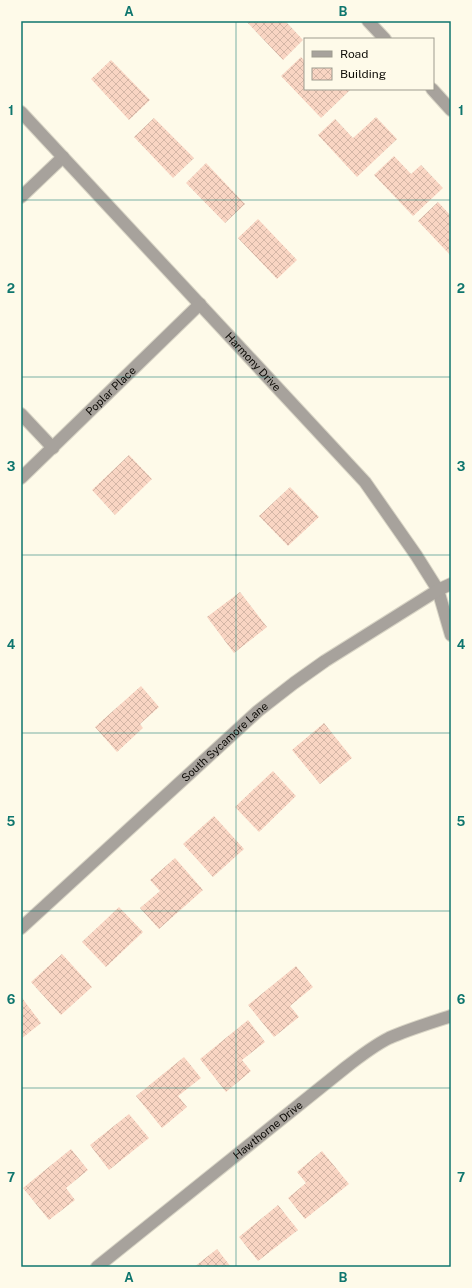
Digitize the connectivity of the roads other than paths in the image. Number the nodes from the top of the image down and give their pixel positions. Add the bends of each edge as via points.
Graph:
1 (368, 21) edge
2 (384, 38) edge
3 (433, 90) edge
4 (451, 110) edge
5 (21, 112) edge
6 (63, 157) junction
7 (21, 197) edge
8 (200, 304) junction
9 (21, 414) edge
10 (53, 448) junction
11 (21, 478) edge
12 (451, 584) edge
13 (438, 590) junction
14 (451, 635) edge
15 (21, 928) edge
16 (451, 1016) edge
17 (97, 1267) edge

1 - 2 street
3 - 4 street
5 - 6 street, Harmony Drive
6 - 7 street
6 - 8 street, Harmony Drive
8 - 10 street, Poplar Place
8 - 13 street, Harmony Drive via 366,482
9 - 10 street
10 - 11 street, Poplar Place
12 - 13 street, South Sycamore Lane
13 - 14 street, Harmony Drive
13 - 15 street, South Sycamore Lane via 325,661 258,712
16 - 17 street, Hawthorne Drive via 419,1026 367,1051

